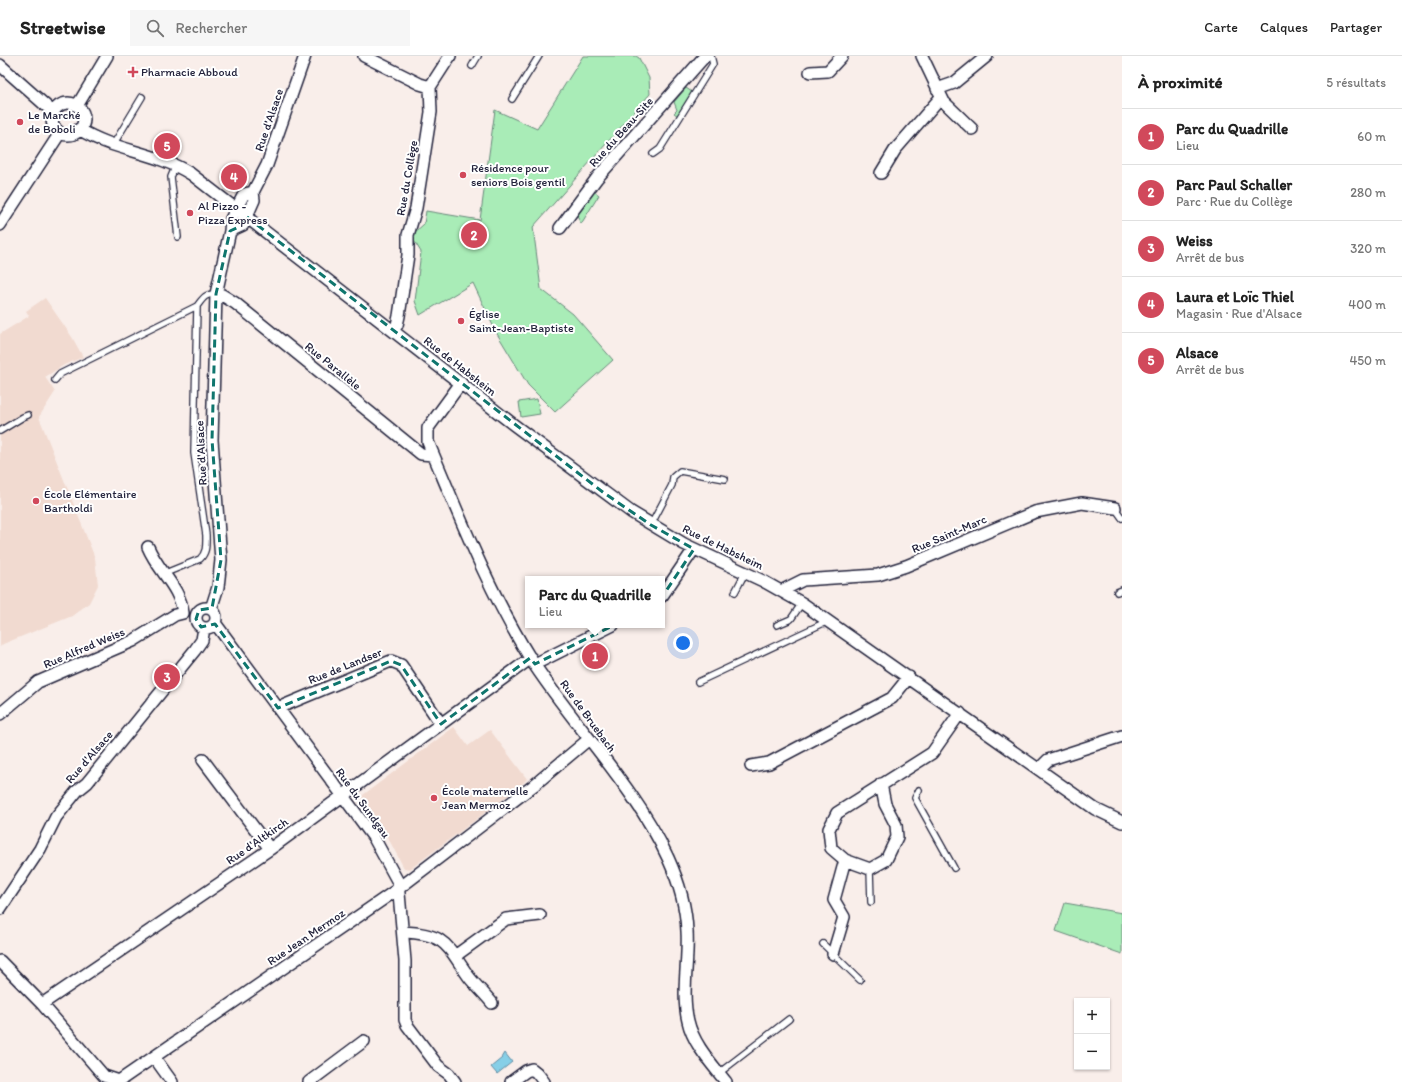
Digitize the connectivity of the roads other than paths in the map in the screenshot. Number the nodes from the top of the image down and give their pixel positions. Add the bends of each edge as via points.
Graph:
1 (107, 56) edge
2 (305, 56) edge
3 (364, 56) edge
4 (450, 56) edge
5 (478, 56) edge
6 (539, 56) edge
7 (705, 56) edge
8 (711, 56) edge
9 (842, 56) edge
10 (922, 56) edge
11 (987, 56) edge
12 (0, 65) edge
13 (472, 66) dead end
14 (810, 72) dead end
15 (430, 87) junction
16 (939, 93) junction
17 (142, 97) dead end
18 (512, 99) dead end
19 (77, 106) junction
20 (53, 112) junction
21 (79, 129) junction
22 (972, 130) dead end
23 (60, 133) junction
24 (113, 146) junction
25 (653, 154) dead end
26 (176, 165) junction
27 (881, 173) dead end
28 (253, 192) junction
29 (236, 209) junction
30 (247, 216) junction
31 (0, 225) edge
32 (560, 228) dead end
33 (230, 231) junction
34 (178, 238) dead end
35 (216, 294) junction
36 (197, 306) junction
37 (393, 331) junction
38 (55, 380) dead end
39 (461, 383) junction
40 (28, 415) dead end
41 (0, 431) edge
42 (433, 455) junction
43 (725, 479) dead end
44 (1115, 508) joint
45 (1122, 518) edge
46 (651, 525) junction
47 (148, 547) dead end
48 (694, 549) junction
49 (745, 573) junction
50 (163, 575) junction
51 (782, 591) junction
52 (665, 592) edge
53 (736, 592) dead end
54 (802, 603) junction
55 (212, 609) junction
56 (183, 613) junction
57 (196, 616) junction
58 (828, 621) junction
59 (215, 623) junction
60 (778, 625) dead end
61 (204, 628) junction
62 (606, 628) edge
63 (533, 661) junction
64 (909, 677) junction
65 (698, 682) dead end
66 (278, 708) junction
67 (960, 713) junction
68 (0, 714) edge
69 (441, 724) junction
70 (1122, 736) edge
71 (589, 739) junction
72 (203, 760) dead end
73 (751, 766) dead end
74 (1039, 769) junction
75 (881, 784) junction
76 (919, 790) dead end
77 (342, 796) junction
78 (1122, 822) edge
79 (270, 849) junction
80 (845, 860) junction
81 (954, 868) dead end
82 (870, 869) junction
83 (398, 889) junction
84 (871, 902) dead end
85 (0, 909) edge
86 (540, 916) dead end
87 (403, 932) junction
88 (823, 944) dead end
89 (834, 954) junction
90 (455, 956) junction
91 (0, 961) edge
92 (860, 980) dead end
93 (492, 1003) dead end
94 (42, 1004) junction
95 (789, 1019) dead end
96 (364, 1041) dead end
97 (154, 1057) junction
98 (720, 1073) junction
99 (172, 1082) edge
100 (309, 1082) edge
101 (456, 1082) edge
102 (511, 1082) edge
103 (544, 1082) edge
104 (726, 1082) edge

1 - 19 street
2 - 28 street, Rue d'Alsace via 267,165
3 - 15 street
4 - 15 street
5 - 13 lane
6 - 18 lane
7 - 32 street, Rue du Beau-Site via 597,178
8 - 25 lane via 713,64 660,149
9 - 14 street via 828,71
10 - 16 street
11 - 16 street
12 - 20 street
15 - 37 street, Rue du Collège via 432,112 416,208 408,235 408,255 399,316
16 - 22 street via 947,107
16 - 27 street via 895,150
17 - 24 lane
19 - 20 street via 66,103
19 - 21 street via 83,119
20 - 23 street via 52,122
21 - 23 street via 70,134
21 - 24 street, Rue de Habsheim
23 - 31 street
24 - 26 street, Rue de Habsheim via 162,158
26 - 29 street, Rue de Habsheim
26 - 34 lane via 171,177
28 - 29 street, Rue d'Alsace via 244,194
28 - 30 street, Rue d'Alsace via 254,200
29 - 30 street, Rue de Habsheim
29 - 33 street, Rue d'Alsace via 231,218
30 - 33 street, Rue d'Alsace via 243,225
30 - 37 street, Rue de Habsheim
33 - 35 street, Rue d'Alsace
35 - 36 lane via 210,293 203,297
35 - 42 street, Rue Parallèle via 222,294 235,303 421,454
35 - 55 street, Rue d'Alsace via 212,440 221,560
36 - 38 lane via 60,374
36 - 50 lane, Rue d'Alsace via 194,453 206,548 205,555 200,559
37 - 39 street, Rue de Habsheim
39 - 42 street, Rue de Bruebach via 428,428 428,442
39 - 46 street, Rue de Habsheim via 604,493
40 - 41 lane
42 - 63 street, Rue de Bruebach via 491,588
43 - 46 lane via 680,470 673,477 672,485
44 - 45 lane, Rue Saint-Marc
44 - 51 street, Rue Saint-Marc via 1082,503 1035,512 906,566 878,575 803,580
46 - 48 street, Rue de Habsheim
47 - 50 street
48 - 49 street, Rue de Habsheim
48 - 52 street
49 - 51 street, Rue de Habsheim
49 - 53 lane
50 - 56 street via 182,602
51 - 54 street, Rue de Habsheim
54 - 58 street, Rue de Habsheim
54 - 60 lane via 791,619
55 - 57 street via 202,608
55 - 59 street via 216,614
56 - 57 street
56 - 68 street, Rue Alfred Weiss via 175,615 133,641 38,682
57 - 61 street via 198,625
58 - 64 street, Rue de Habsheim
58 - 65 lane
59 - 61 street via 210,628
59 - 66 street, Rue du Sundgau
61 - 85 street, Rue d'Alsace via 202,640 186,663 88,783 77,791 56,817 40,849
62 - 63 street, Rue d'Altkirch
63 - 69 street, Rue d'Altkirch
63 - 71 street, Rue de Bruebach
64 - 67 street, Rue de Habsheim
64 - 73 street via 892,698 769,763
66 - 69 street, Rue de Landser via 391,661 401,665
66 - 77 street, Rue du Sundgau
67 - 74 street, Rue de Habsheim
67 - 75 street via 932,753
69 - 77 street, Rue d'Altkirch
70 - 74 street via 1048,760
71 - 83 street, Rue Jean Mermoz via 533,786
71 - 98 street, Rue de Bruebach via 640,810 668,858 682,898 687,930 688,1022 695,1040
72 - 79 street
74 - 78 street, Rue de Habsheim via 1094,808
75 - 80 street via 837,813 829,829 831,848
75 - 82 street via 885,804 896,825 897,837 886,860
76 - 81 lane via 915,798
77 - 79 street, Rue d'Altkirch
77 - 83 street, Rue du Sundgau via 374,838 398,882
79 - 94 street, Rue d'Altkirch
80 - 82 street
80 - 89 street via 834,900 844,917
82 - 84 lane
83 - 87 street, Rue du Sundgau
83 - 97 street, Rue Jean Mermoz
86 - 90 street via 506,919
87 - 90 street via 423,932 434,936 444,942
87 - 101 street, Rue du Sundgau via 405,1020 438,1066
88 - 89 lane
89 - 92 lane
90 - 93 street via 470,979
91 - 94 street
94 - 97 street, Rue Jean Mermoz via 104,1076 119,1081
95 - 98 lane
96 - 100 street
97 - 99 street
98 - 104 street, Rue de Bruebach
102 - 103 street via 532,1069

